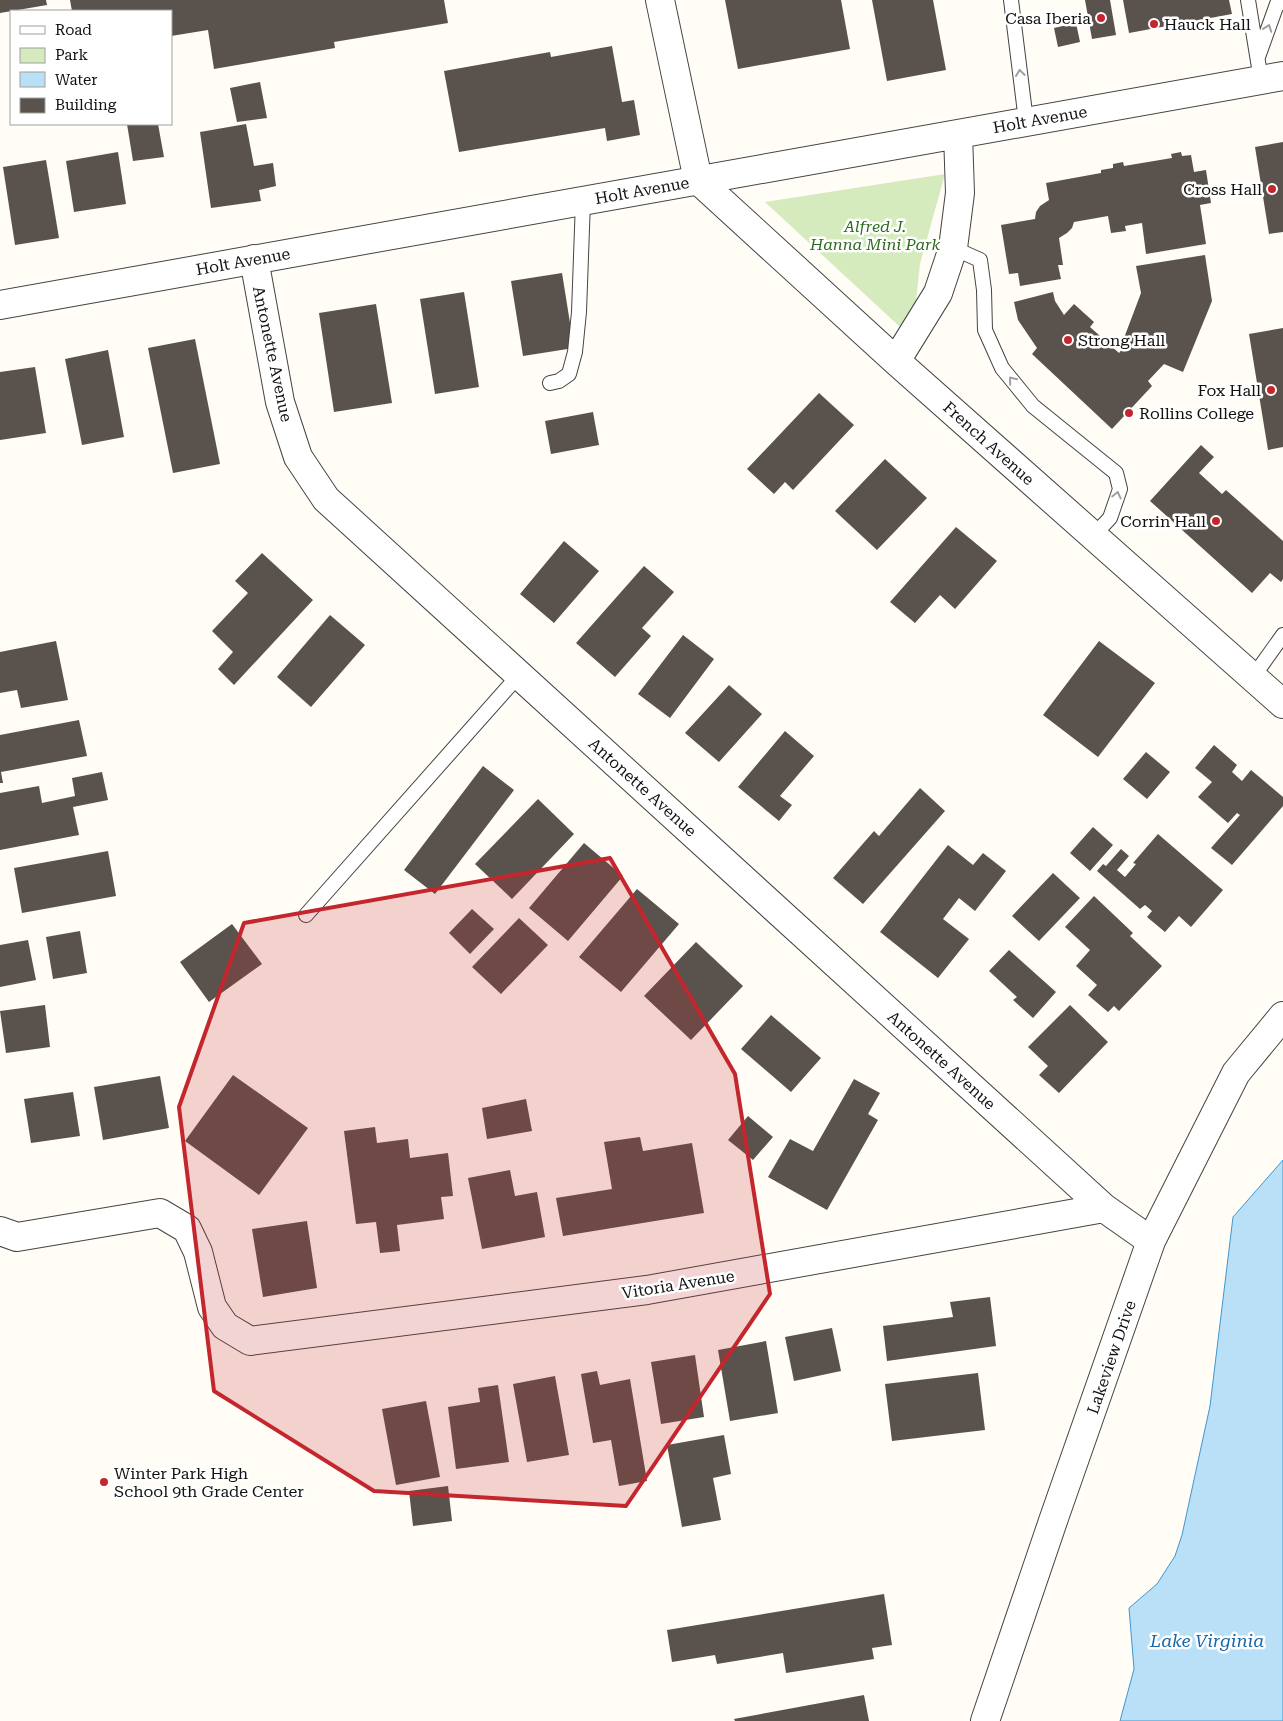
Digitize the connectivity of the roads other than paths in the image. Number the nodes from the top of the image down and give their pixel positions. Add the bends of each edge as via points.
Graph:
1 (660, 0) edge
2 (1011, 0) edge
3 (1248, 0) edge
4 (1283, 3) edge
5 (1267, 71) edge
6 (1026, 122) junction
7 (958, 134) junction
8 (698, 180) junction
9 (583, 201) junction
10 (953, 248) junction
11 (254, 259) junction
12 (0, 304) edge
13 (896, 361) junction
14 (550, 383) dead end
15 (1093, 536) junction
16 (1283, 636) edge
17 (519, 675) junction
18 (1253, 677) junction
19 (1283, 704) edge
20 (306, 914) dead end
21 (1283, 1016) edge
22 (1104, 1208) junction
23 (0, 1231) edge
24 (1151, 1241) junction
25 (985, 1721) edge

1 - 8 street
6 -> 2 lane
3 - 5 lane
5 -> 4 lane via 1277,4
5 - 6 street, Holt Avenue
6 - 7 street, Holt Avenue
7 - 8 street, Holt Avenue
7 - 10 street via 960,193
8 - 9 street, Holt Avenue
8 - 13 street, French Avenue
9 - 11 street, Holt Avenue
9 - 14 lane via 575,352 569,374
10 - 13 street via 938,293
15 -> 10 lane via 1110,518 1120,489 1116,473 1033,406 1002,368 985,330 980,260
11 - 12 street, Holt Avenue
11 - 17 street, Antonette Avenue via 280,402 298,457 326,499
13 - 15 street, French Avenue
15 - 18 street, French Avenue
16 - 18 lane
17 - 20 lane
17 - 22 street, Antonette Avenue
18 - 19 street, French Avenue
21 - 24 street, Lakeview Drive via 1236,1073
22 - 23 street, Vitoria Avenue via 647,1290 250,1341 225,1326 212,1306 198,1252 187,1228 160,1213 17,1236
22 - 24 street, Antonette Avenue
24 - 25 street, Lakeview Drive

